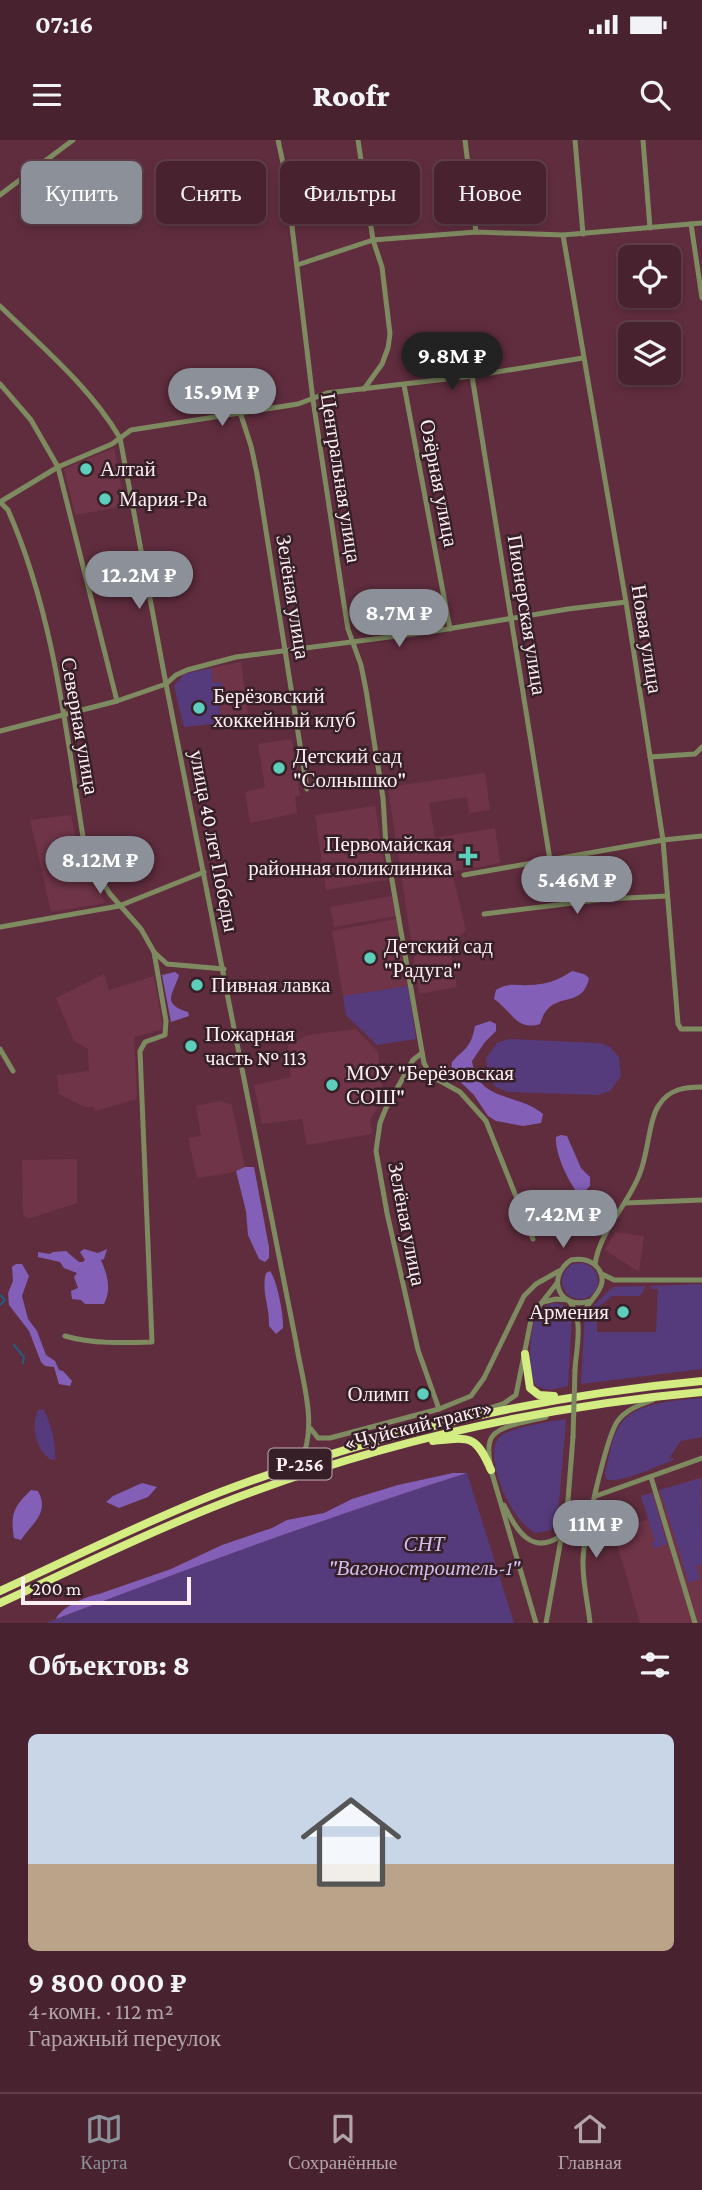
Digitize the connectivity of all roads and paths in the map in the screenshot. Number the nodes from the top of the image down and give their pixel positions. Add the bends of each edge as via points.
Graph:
1 (73, 140) edge
2 (278, 140) edge
3 (358, 140) edge
4 (465, 140) edge
5 (575, 140) edge
6 (643, 140) edge
7 (0, 195) edge
8 (702, 223) edge
9 (691, 224) junction
10 (650, 228) junction
11 (476, 232) junction
12 (583, 234) junction
13 (563, 235) junction
14 (373, 240) junction
15 (297, 265) junction
16 (702, 298) edge
17 (0, 306) edge
18 (583, 358) junction
19 (472, 376) junction
20 (0, 384) edge
21 (404, 385) junction
22 (364, 389) junction
23 (313, 400) junction
24 (240, 412) junction
25 (120, 438) junction
26 (58, 467) junction
27 (0, 502) edge
28 (626, 602) junction
29 (512, 619) junction
30 (450, 629) junction
31 (352, 641) junction
32 (286, 650) junction
33 (166, 684) junction
34 (117, 701) junction
35 (63, 716) junction
36 (0, 721) edge
37 (3, 729) edge
38 (702, 747) edge
39 (650, 757) junction
40 (307, 789) dead end
41 (702, 836) edge
42 (663, 840) junction
43 (550, 860) junction
44 (204, 872) junction
45 (464, 875) dead end
46 (667, 896) junction
47 (119, 906) junction
48 (484, 914) dead end
49 (0, 927) edge
50 (154, 952) junction
51 (224, 969) junction
52 (702, 1029) edge
53 (0, 1049) edge
54 (422, 1053) junction
55 (13, 1071) dead end
56 (702, 1087) edge
57 (702, 1200) edge
58 (625, 1203) junction
59 (533, 1239) dead end
60 (598, 1250) junction
61 (579, 1259) junction
62 (595, 1265) junction
63 (559, 1271) junction
64 (601, 1273) junction
65 (614, 1280) junction
66 (702, 1280) edge
67 (557, 1283) junction
68 (600, 1290) junction
69 (568, 1300) junction
70 (590, 1301) junction
71 (543, 1302) junction
72 (578, 1321) junction
73 (65, 1336) dead end
74 (525, 1354) junction
75 (702, 1381) edge
76 (702, 1392) edge
77 (584, 1395) junction
78 (662, 1396) junction
79 (586, 1406) junction
80 (439, 1409) junction
81 (451, 1421) junction
82 (310, 1426) junction
83 (405, 1444) junction
84 (702, 1458) edge
85 (300, 1464) junction
86 (491, 1470) junction
87 (651, 1477) junction
88 (496, 1490) junction
89 (596, 1496) junction
90 (562, 1535) junction
91 (0, 1591) edge
92 (0, 1603) edge
93 (547, 1621) edge
94 (536, 1623) edge
95 (590, 1623) edge
96 (695, 1623) edge

1 - 7 street
2 - 15 street, Центральная улица
3 - 14 street
4 - 11 street
5 - 12 street
6 - 10 street
8 - 9 street
9 - 10 street
9 - 16 street
10 - 12 street
11 - 13 street
11 - 14 street
12 - 13 street
13 - 18 street, Новая улица
14 - 15 street
14 - 22 street via 382,267 390,342 382,364
15 - 23 street, Центральная улица
17 - 25 street, улица 40 лет Победы via 89,393
18 - 19 street
18 - 28 street, Новая улица
19 - 21 street
19 - 29 street, Пионерская улица
20 - 26 street via 31,420
21 - 22 street
21 - 30 street, Озёрная улица
22 - 23 street via 327,393
23 - 24 street
23 - 31 street, Центральная улица
24 - 25 street via 131,430
24 - 32 street, Зелёная улица via 257,474
25 - 26 street
25 - 33 street, улица 40 лет Победы
26 - 27 street
26 - 34 street
27 - 35 street, Северная улица via 8,510 36,580
28 - 29 street
28 - 39 street, Новая улица
29 - 30 street
29 - 43 street, Пионерская улица
30 - 31 street
31 - 32 street
31 - 54 street, Центральная улица via 372,728 386,845
32 - 33 street via 199,666 180,672
32 - 40 street, Зелёная улица
33 - 34 street
33 - 44 street, улица 40 лет Победы
34 - 35 street
35 - 37 street
35 - 47 street, Северная улица via 84,843
36 - 37 street
38 - 39 street via 695,754
39 - 42 street, Новая улица
41 - 42 street
42 - 43 street
42 - 46 street, Новая улица
43 - 45 street
44 - 47 street
44 - 51 street, улица 40 лет Победы
46 - 48 street
46 - 52 street, Новая улица via 678,1024 681,1029
47 - 49 street
47 - 50 street, Северная улица via 141,929
50 - 51 street via 167,964
50 - 73 street via 166,1029 165,1035 145,1042 140,1051 152,1342
51 - 82 street, улица 40 лет Победы
53 - 55 street
54 - 59 street, Центральная улица via 431,1076 460,1092 486,1121
54 - 80 street, Зелёная улица via 413,1060 387,1108 376,1151 418,1350
56 - 58 street via 678,1090 659,1105 643,1166
57 - 58 street
58 - 60 street
60 - 61 street
60 - 62 street
61 - 62 street
61 - 63 street
62 - 64 street
63 - 67 street
63 - 80 street via 524,1296 477,1389
64 - 65 street
64 - 68 street
65 - 66 street
65 - 68 street
67 - 69 street
67 - 71 street
68 - 70 street
69 - 70 street
69 - 71 street
69 - 72 street
70 - 72 street
71 - 74 street via 532,1315
72 - 90 street, bridge via 573,1437
74 - 77 highway via 527,1382 533,1392
74 - 81 street via 511,1401
75 - 77 highway, «Чуйский тракт» / Р-256
76 - 78 highway, «Чуйский тракт» / Р-256
77 - 81 highway, «Чуйский тракт» / Р-256
78 - 79 highway, «Чуйский тракт» / Р-256
78 - 89 street via 625,1413 616,1423
79 - 83 highway, «Чуйский тракт» / Р-256
79 - 86 street via 498,1430 489,1443
80 - 82 street via 330,1438 317,1438
81 - 85 highway, «Чуйский тракт» / Р-256
82 - 85 street via 310,1441
83 - 86 highway via 468,1440 480,1446
83 - 92 highway, «Чуйский тракт» / Р-256 via 219,1504
84 - 87 street
85 - 91 highway, «Чуйский тракт» / Р-256 via 173,1511
86 - 88 street
87 - 89 street
87 - 96 street
88 - 90 street via 527,1539 548,1543
88 - 94 street
89 - 95 street via 582,1562
90 - 93 street

